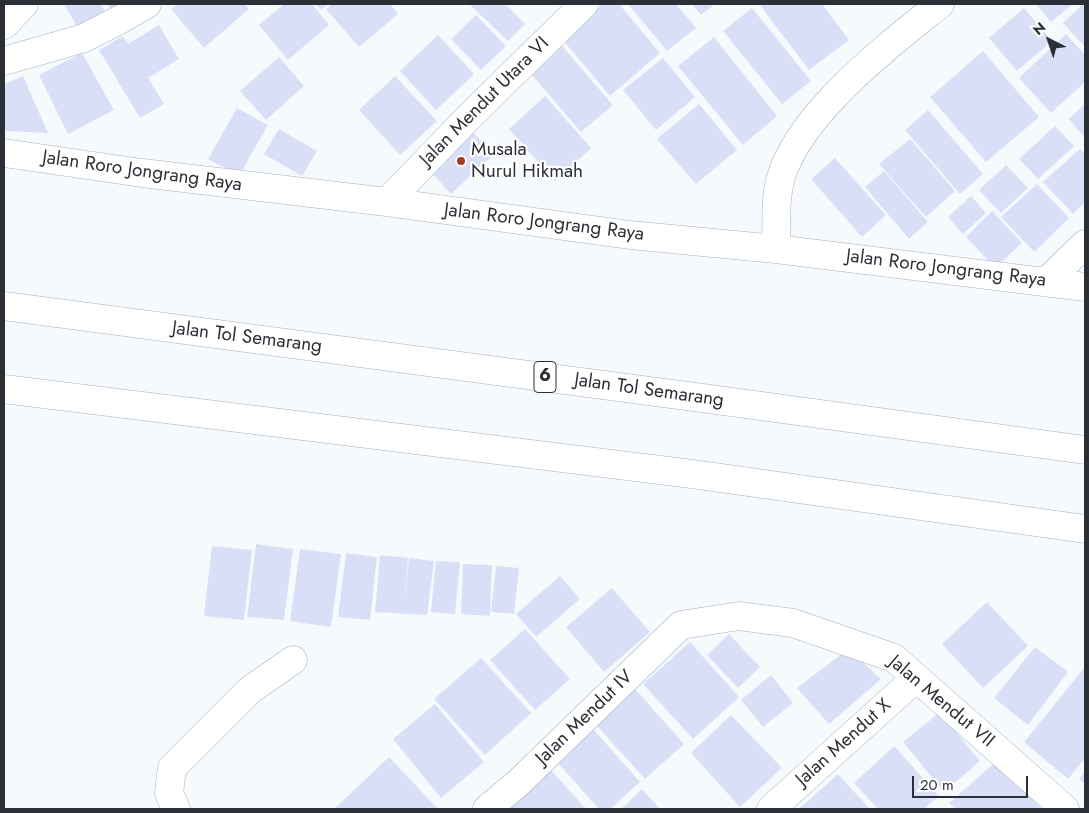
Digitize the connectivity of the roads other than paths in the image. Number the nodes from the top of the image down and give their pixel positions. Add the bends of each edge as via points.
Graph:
1 (24, 4) edge
2 (147, 4) edge
3 (584, 4) edge
4 (940, 4) edge
5 (4, 25) edge
6 (4, 61) edge
7 (4, 153) edge
8 (387, 202) junction
9 (1085, 244) edge
10 (776, 249) junction
11 (1048, 282) junction
12 (1085, 286) edge
13 (4, 306) edge
14 (4, 389) edge
15 (1085, 450) edge
16 (1085, 529) edge
17 (681, 625) joint
18 (292, 660) dead end
19 (916, 678) junction
20 (176, 809) edge
21 (487, 809) edge
22 (771, 809) edge
23 (1065, 809) edge

1 - 5 main road
2 - 6 main road via 84,38
3 - 8 main road, Jalan Mendut Utara VI via 466,119
4 - 10 main road via 853,77 817,115 787,159 778,191
7 - 8 main road, Jalan Roro Jongrang Raya
8 - 10 main road, Jalan Roro Jongrang Raya via 630,235
9 - 11 main road
10 - 11 main road, Jalan Roro Jongrang Raya
11 - 12 main road, Jalan Roro Jongrang Raya
13 - 15 main road, Jalan Tol Semarang / 6
14 - 16 main road via 692,474
17 - 19 main road, Jalan Mendut VII via 739,616 793,623 894,658
17 - 21 main road, Jalan Mendut IV via 517,784
18 - 20 main road via 250,690 172,768 169,793
19 - 22 main road, Jalan Mendut X
19 - 23 main road, Jalan Mendut VII

